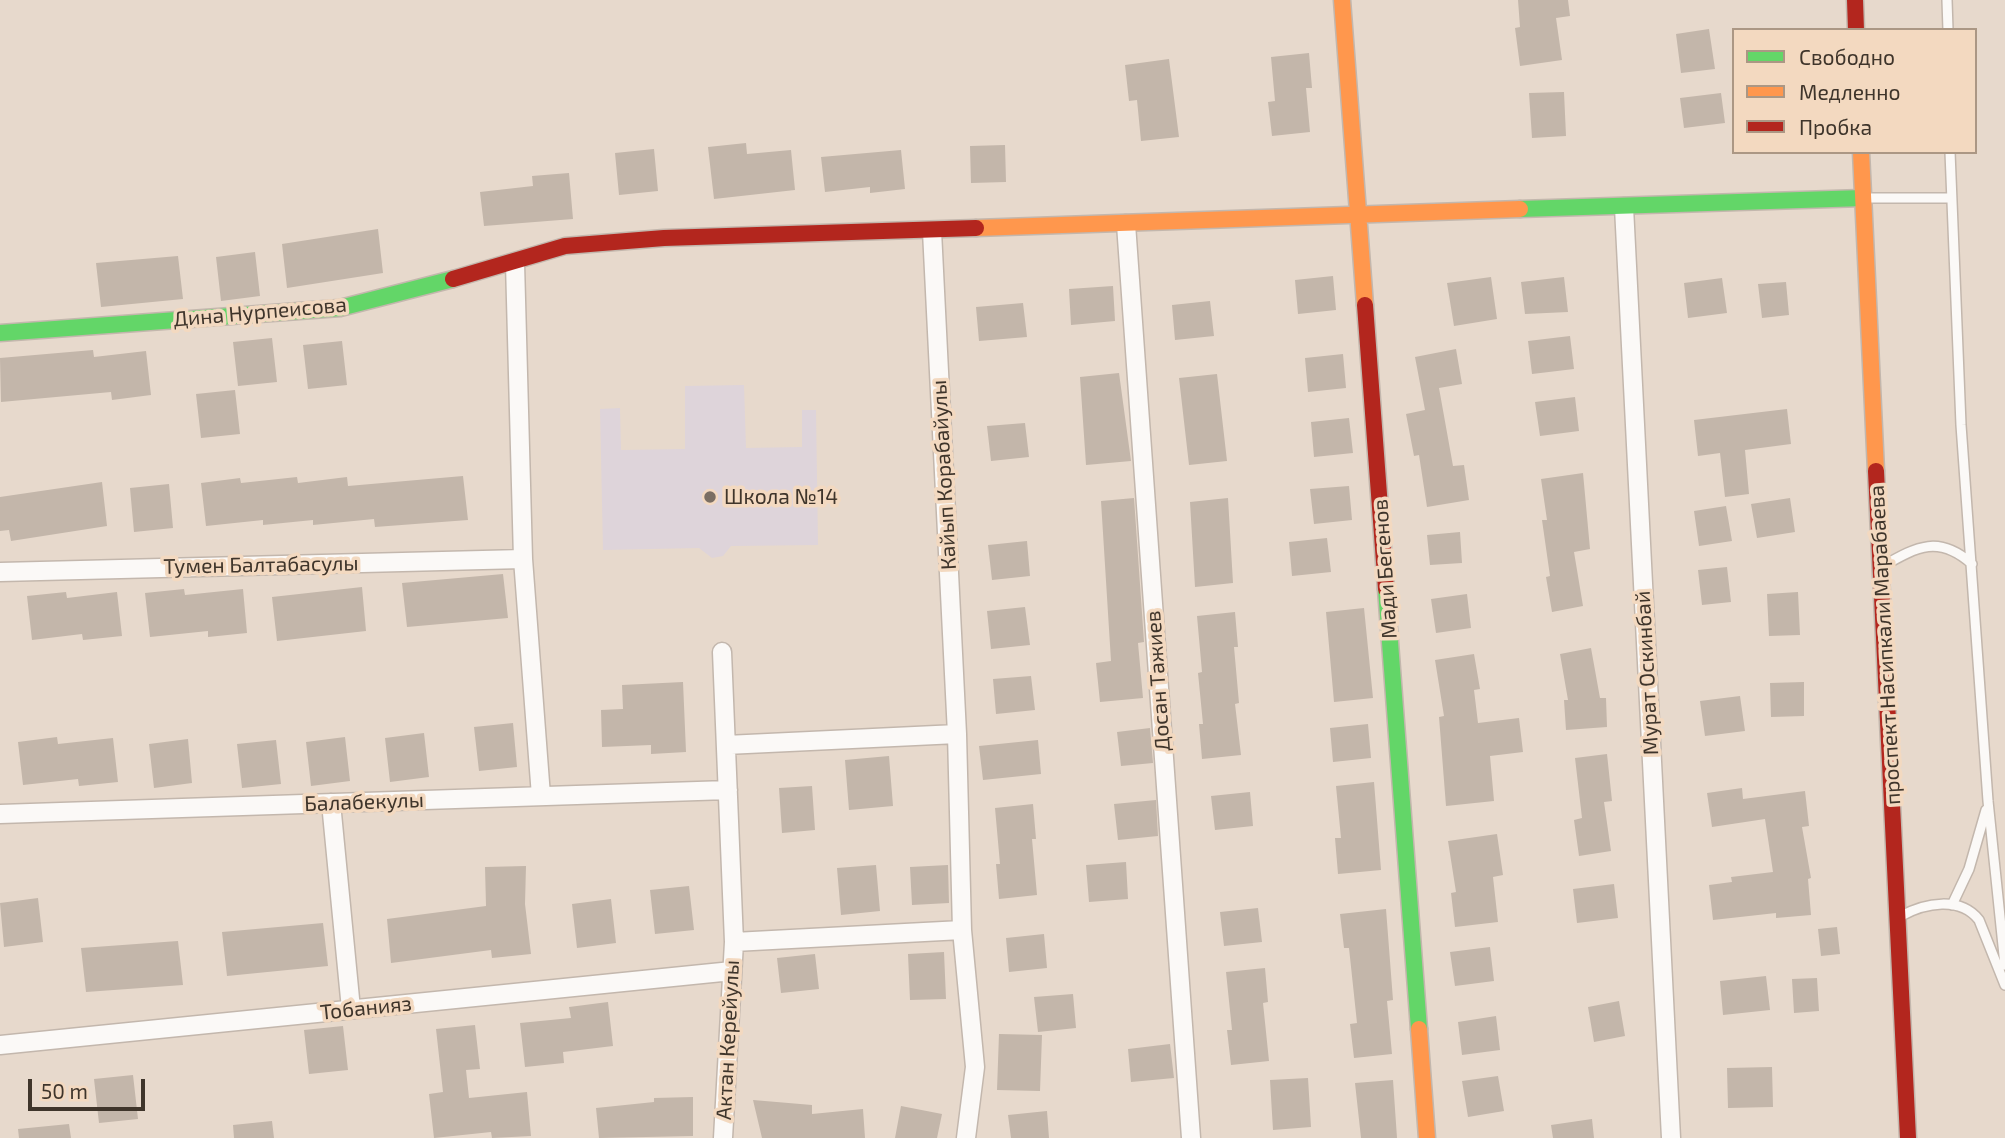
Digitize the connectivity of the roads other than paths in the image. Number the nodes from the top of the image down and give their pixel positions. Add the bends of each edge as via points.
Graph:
1 (1342, 0) edge
2 (1855, 0) edge
3 (1947, 0) edge
4 (1856, 28) edge
5 (1948, 28) edge
6 (1861, 154) edge
7 (1950, 154) edge
8 (1863, 198) junction
9 (1951, 198) junction
10 (1624, 207) junction
11 (1359, 216) junction
12 (1126, 225) junction
13 (932, 231) junction
14 (515, 263) junction
15 (0, 332) edge
16 (523, 559) junction
17 (1972, 564) junction
18 (1881, 567) junction
19 (0, 572) edge
20 (722, 652) dead end
21 (957, 734) junction
22 (726, 745) junction
23 (727, 790) junction
24 (541, 796) junction
25 (1988, 802) junction
26 (331, 803) junction
27 (0, 814) edge
28 (1952, 905) junction
29 (1898, 918) junction
30 (962, 930) junction
31 (734, 942) junction
32 (2005, 965) edge
33 (732, 971) junction
34 (2005, 985) edge
35 (351, 1009) junction
36 (0, 1045) edge
37 (723, 1138) edge
38 (966, 1138) edge
39 (1191, 1138) edge
40 (1427, 1138) edge
41 (1671, 1138) edge
42 (1908, 1138) edge

1 - 11 street, Мади Бегенов
2 - 4 street
3 - 5 lane
6 - 8 street, проспект Насипкали Марабаева
7 - 9 lane
8 - 9 lane
8 - 10 street
8 - 18 street, проспект Насипкали Марабаева
9 - 17 lane
10 - 11 street
10 - 41 street, Мурат Оскинбай
11 - 12 street
11 - 40 street, Мади Бегенов
12 - 13 street
12 - 39 street, Досан Тажиев
13 - 14 street via 664,238 565,246
13 - 21 street, Кайып Корабайулы
14 - 15 street, Дина Нурпеисова via 340,308
14 - 16 street
16 - 19 street, Тумен Балтабасулы
16 - 24 street
17 - 18 lane via 1957,551 1928,545
17 - 25 lane
18 - 29 street, проспект Насипкали Марабаева
20 - 22 street, Актан Керейулы
21 - 22 street
21 - 30 street, Кайып Корабайулы
22 - 23 street, Актан Керейулы
23 - 24 street, Балабекулы
23 - 31 street, Актан Керейулы
24 - 26 street, Балабекулы
25 - 28 lane via 1969,869
25 - 32 lane
26 - 27 street, Балабекулы
26 - 35 street
28 - 29 lane via 1918,906
28 - 34 lane via 1964,906 1979,920
29 - 42 street, проспект Насипкали Марабаева
30 - 31 street
30 - 38 street, Кайып Корабайулы via 975,1067
31 - 33 street, Актан Керейулы
33 - 35 street, Тобанияз
33 - 37 street, Актан Керейулы
35 - 36 street, Тобанияз

